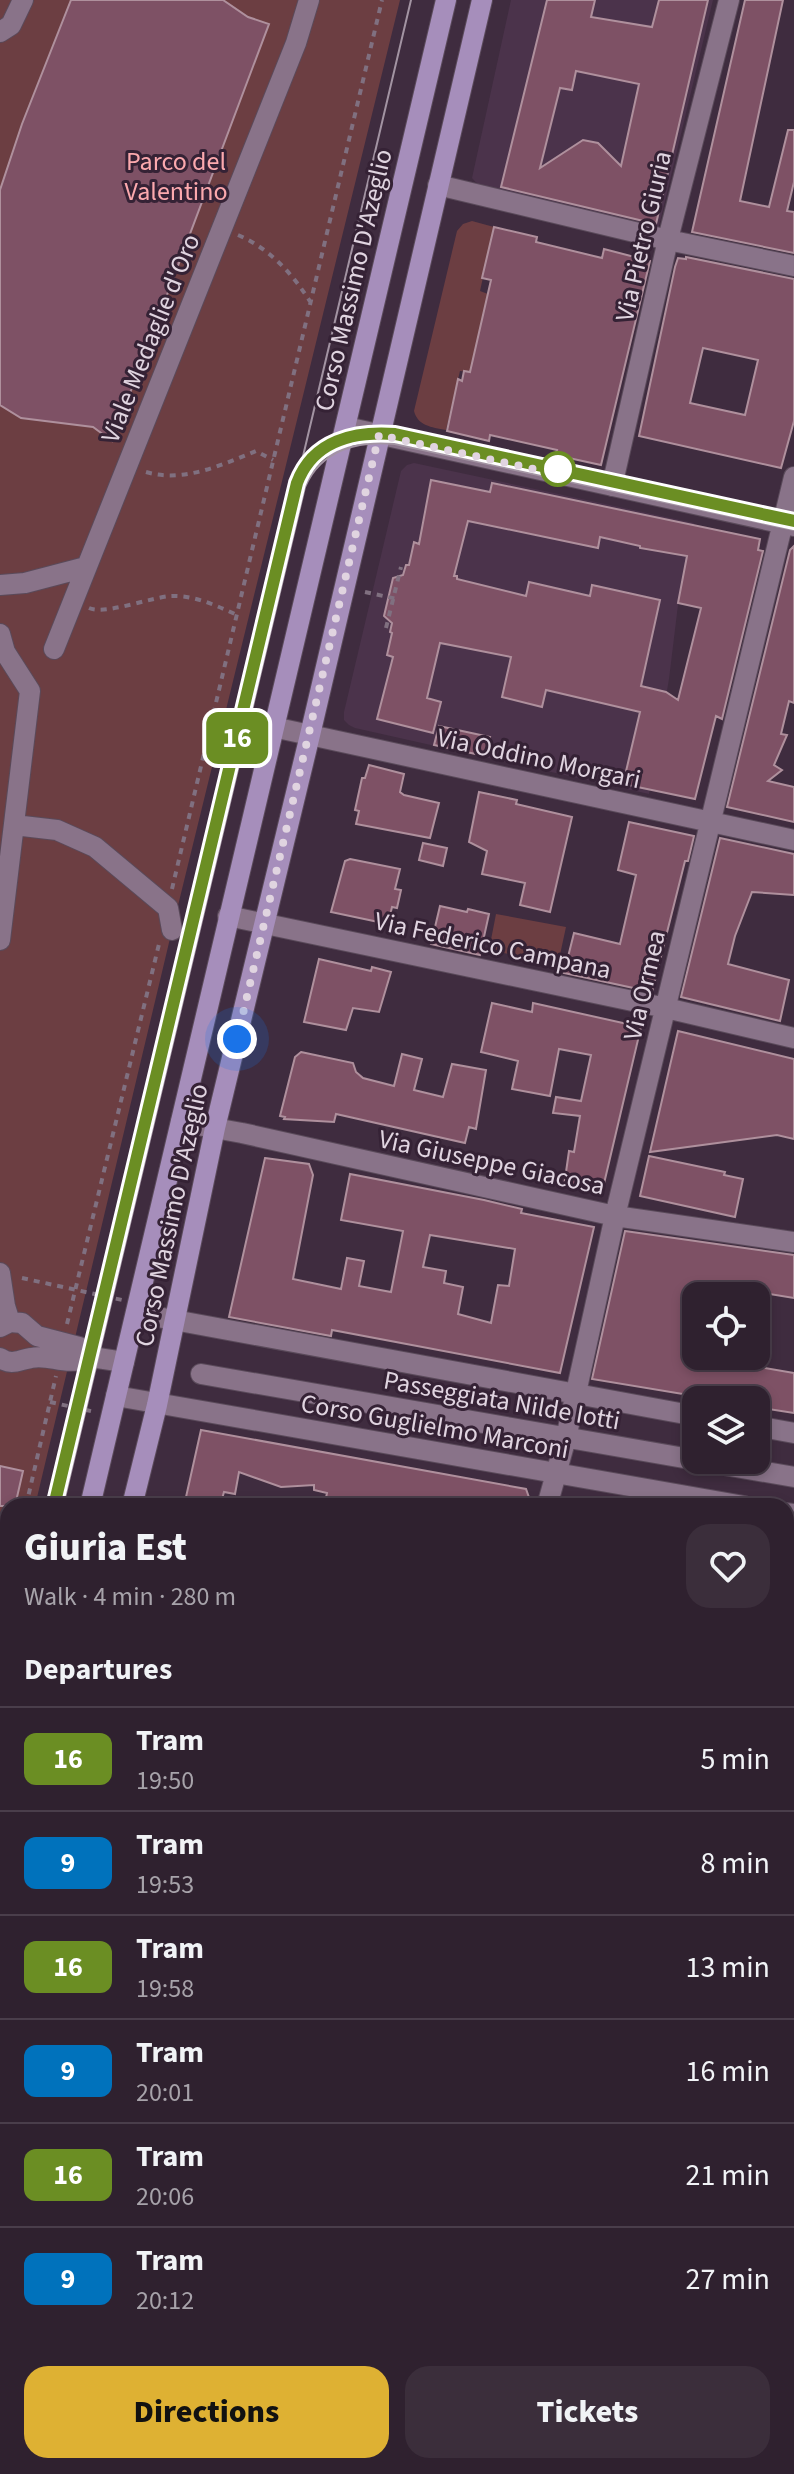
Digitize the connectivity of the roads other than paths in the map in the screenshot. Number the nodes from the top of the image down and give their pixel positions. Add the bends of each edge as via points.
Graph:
1 (23, 0) edge
2 (309, 0) edge
3 (446, 0) edge
4 (482, 0) edge
5 (729, 0) edge
6 (0, 32) edge
7 (438, 185) junction
8 (668, 240) junction
9 (794, 266) edge
10 (346, 427) junction
11 (379, 435) junction
12 (794, 477) edge
13 (612, 486) junction
14 (789, 525) edge
15 (86, 567) junction
16 (0, 585) edge
17 (3, 643) edge
18 (54, 649) dead end
19 (273, 727) junction
20 (310, 735) junction
21 (711, 822) junction
22 (8, 838) edge
23 (794, 840) edge
24 (228, 916) junction
25 (265, 924) junction
26 (166, 936) road end
27 (0, 940) edge
28 (666, 1008) junction
29 (794, 1038) edge
30 (181, 1122) junction
31 (215, 1128) junction
32 (615, 1216) junction
33 (794, 1242) edge
34 (0, 1275) edge
35 (136, 1313) junction
36 (175, 1321) junction
37 (5, 1324) edge
38 (61, 1352) junction
39 (0, 1358) edge
40 (124, 1362) junction
41 (201, 1374) dead end
42 (576, 1394) junction
43 (116, 1396) junction
44 (157, 1405) junction
45 (682, 1413) edge
46 (770, 1429) edge
47 (794, 1433) edge
48 (566, 1438) junction
49 (557, 1474) junction
50 (794, 1477) edge
51 (92, 1498) edge
52 (134, 1498) edge
53 (550, 1498) edge
54 (697, 1498) edge

1 - 6 street via 11,25
2 - 15 street, Viale Medaglie d'Oro
3 - 10 main road, Corso Massimo D'Azeglio
4 - 7 main road, Corso Massimo D'Azeglio
5 - 8 street, Via Pietro Giuria
7 - 8 street
7 - 11 main road, Corso Massimo D'Azeglio
8 - 9 street
8 - 13 street, Via Pietro Giuria
10 - 11 street
10 - 19 main road, Corso Massimo D'Azeglio
11 - 13 street
11 - 20 main road, Corso Massimo D'Azeglio
12 - 14 street, Via Ormea
13 - 14 street
14 - 21 street, Via Ormea
15 - 16 street
15 - 18 street, Viale Medaglie d'Oro
17 - 22 street via 30,691
19 - 20 street, Via Oddino Morgari
19 - 24 main road, Corso Massimo D'Azeglio
20 - 21 street, Via Oddino Morgari
20 - 25 main road, Corso Massimo D'Azeglio
21 - 23 street, Via Oddino Morgari
21 - 28 street, Via Ormea
22 - 26 street via 57,830 95,847 168,908
22 - 27 street
24 - 25 street, Via Federico Campana
24 - 30 main road, Corso Massimo D'Azeglio
25 - 28 street, Via Federico Campana
25 - 31 main road, Corso Massimo D'Azeglio
28 - 29 street, Via Federico Campana
28 - 32 street, Via Ormea
30 - 31 street, Via Giuseppe Giacosa
30 - 35 main road, Corso Massimo D'Azeglio
31 - 32 street, Via Giuseppe Giacosa
31 - 36 main road, Corso Massimo D'Azeglio
32 - 33 street, Via Giuseppe Giacosa
32 - 42 street, Via Ormea
34 - 37 street
35 - 36 street
35 - 40 main road, Corso Massimo D'Azeglio
36 - 42 street
36 - 44 main road, Corso Massimo D'Azeglio
37 - 38 street via 22,1323
38 - 39 street via 15,1364
38 - 40 street via 79,1347 91,1357
40 - 43 main road, Corso Massimo D'Azeglio
41 - 48 street, Passeggiata Nilde Iotti
42 - 45 street
42 - 48 street, Via Ormea
43 - 44 street, Corso Guglielmo Marconi
43 - 51 main road, Corso Massimo D'Azeglio
44 - 49 street, Corso Guglielmo Marconi
44 - 52 main road, Corso Massimo D'Azeglio
46 - 47 street
48 - 49 street, Via Ormea
48 - 50 street, Passeggiata Nilde Iotti
49 - 53 street, Via Ormea
49 - 54 street, Corso Guglielmo Marconi

